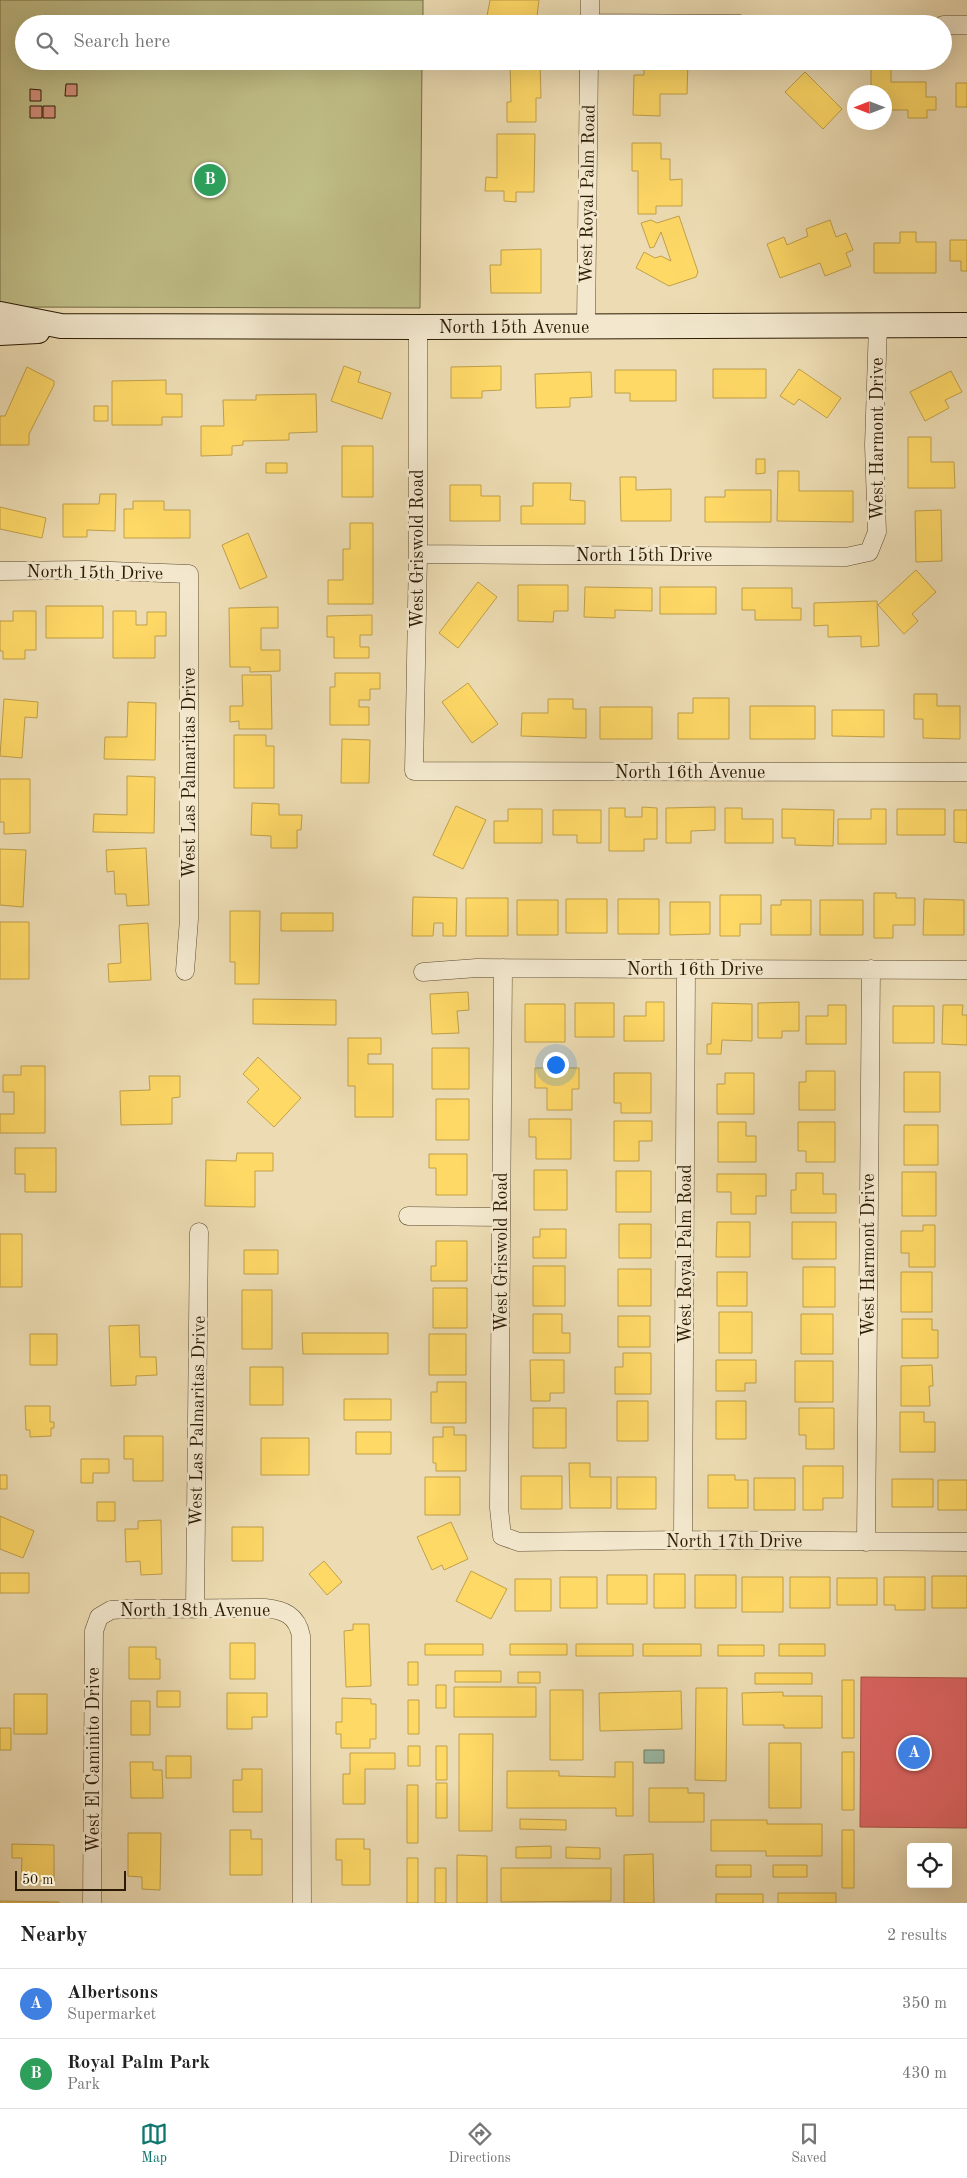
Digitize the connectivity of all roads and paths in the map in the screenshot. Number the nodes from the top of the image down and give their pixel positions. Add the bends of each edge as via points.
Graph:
1 (590, 0) edge
2 (590, 15) edge
3 (952, 25) edge
4 (967, 25) edge
5 (589, 70) edge
6 (0, 314) edge
7 (878, 325) junction
8 (967, 325) edge
9 (61, 326) junction
10 (586, 326) junction
11 (418, 327) junction
12 (0, 333) edge
13 (869, 552) joint
14 (418, 554) junction
15 (0, 571) edge
16 (189, 574) joint
17 (414, 771) joint
18 (967, 772) edge
19 (503, 968) junction
20 (686, 969) junction
21 (871, 969) junction
22 (967, 970) edge
23 (185, 971) dead end
24 (423, 972) dead end
25 (408, 1216) dead end
26 (501, 1217) junction
27 (199, 1232) dead end
28 (502, 1536) joint
29 (683, 1540) junction
30 (866, 1542) junction
31 (967, 1542) edge
32 (195, 1609) junction
33 (99, 1617) joint
34 (92, 1903) edge
35 (302, 1903) edge

1 - 2 street
3 - 4 street
5 - 10 street, West Royal Palm Road
6 - 9 street, North 15th Avenue
7 - 8 street, North 15th Avenue
7 - 10 street, North 15th Avenue
7 - 13 street, West Harmont Drive via 874,446 877,532
9 - 11 street, North 15th Avenue
9 - 12 street, North 15th Avenue via 40,331
10 - 11 street, North 15th Avenue
11 - 14 street, West Griswold Road
13 - 14 street, North 15th Drive via 846,557
14 - 17 street, West Griswold Road
15 - 16 street, North 15th Drive
16 - 23 street, West Las Palmaritas Drive via 189,900
17 - 18 street, North 16th Avenue
19 - 20 street, North 16th Drive
19 - 24 street, North 16th Drive
19 - 26 street, West Griswold Road
20 - 21 street, North 16th Drive
20 - 29 street, West Royal Palm Road
21 - 22 street, North 16th Drive
21 - 30 street, West Harmont Drive
25 - 26 street
26 - 28 street, West Griswold Road via 498,1508
27 - 32 street, West Las Palmaritas Drive
28 - 29 street, North 17th Drive via 519,1542
29 - 30 street, North 17th Drive
30 - 31 street, North 17th Drive
32 - 33 street, North 18th Avenue via 127,1608 111,1610
32 - 35 street, North 18th Avenue via 279,1610 292,1616 299,1626
33 - 34 street, West El Caminito Drive via 94,1631

